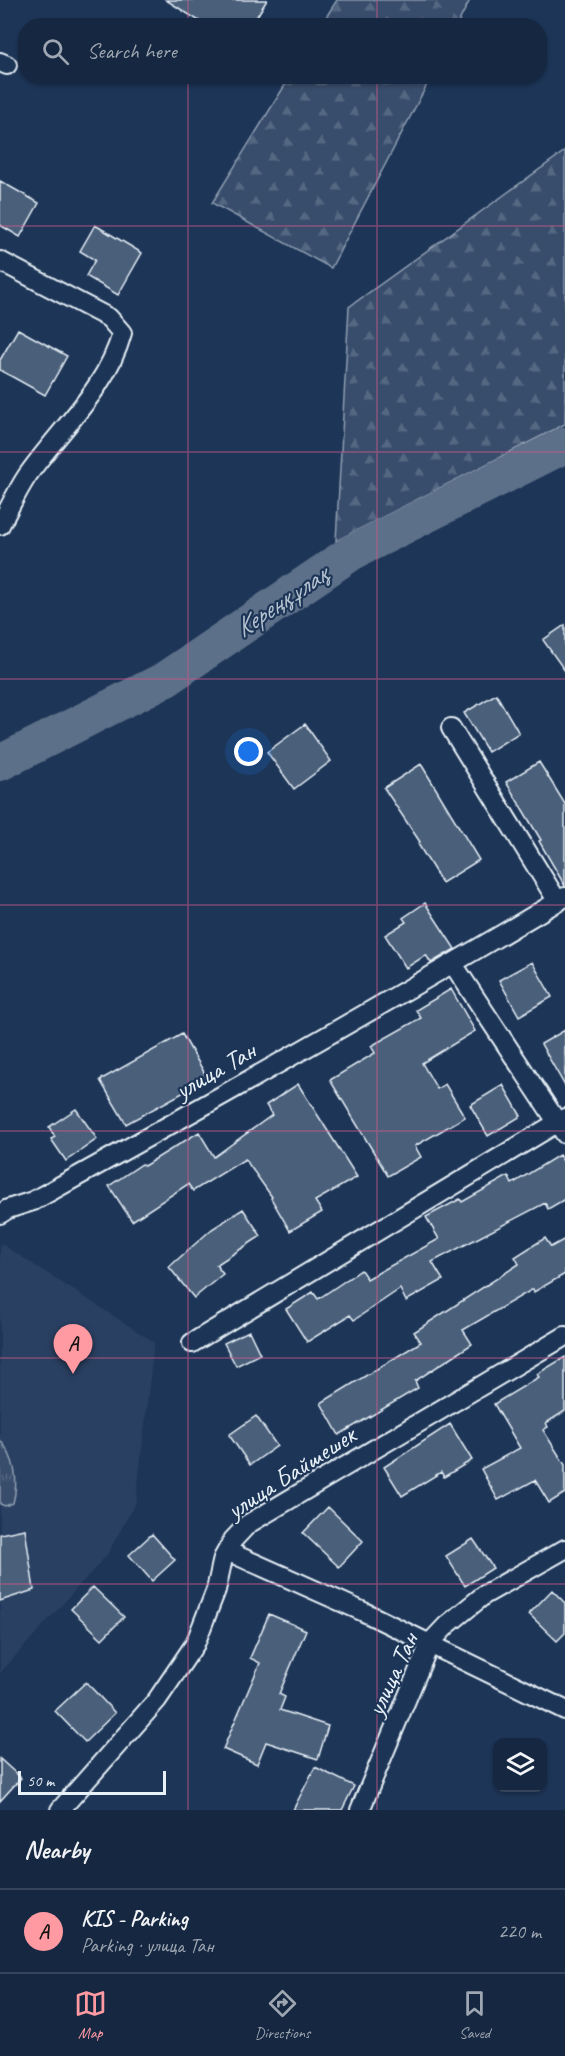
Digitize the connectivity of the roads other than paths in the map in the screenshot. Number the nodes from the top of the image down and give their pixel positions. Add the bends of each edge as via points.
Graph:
1 (0, 261) edge
2 (0, 525) edge
3 (451, 728) dead end
4 (561, 899) edge
5 (453, 964) junction
6 (562, 1125) edge
7 (0, 1214) edge
8 (565, 1336) edge
9 (192, 1343) dead end
10 (565, 1549) edge
11 (227, 1551) junction
12 (430, 1643) junction
13 (565, 1710) edge
14 (60, 1810) edge
15 (360, 1810) edge

1 - 2 street via 109,318 122,333 105,372 27,476
3 - 4 street, улица Тан
4 - 5 street, улица Тан
5 - 6 street
5 - 7 street, улица Тан via 33,1202
6 - 9 street
8 - 11 street, улица Байшешек via 248,1524
10 - 12 street, улица Тан via 483,1595
11 - 12 street
11 - 14 street, улица Байшешек via 195,1644 157,1700
12 - 13 street
12 - 15 street, улица Тан

